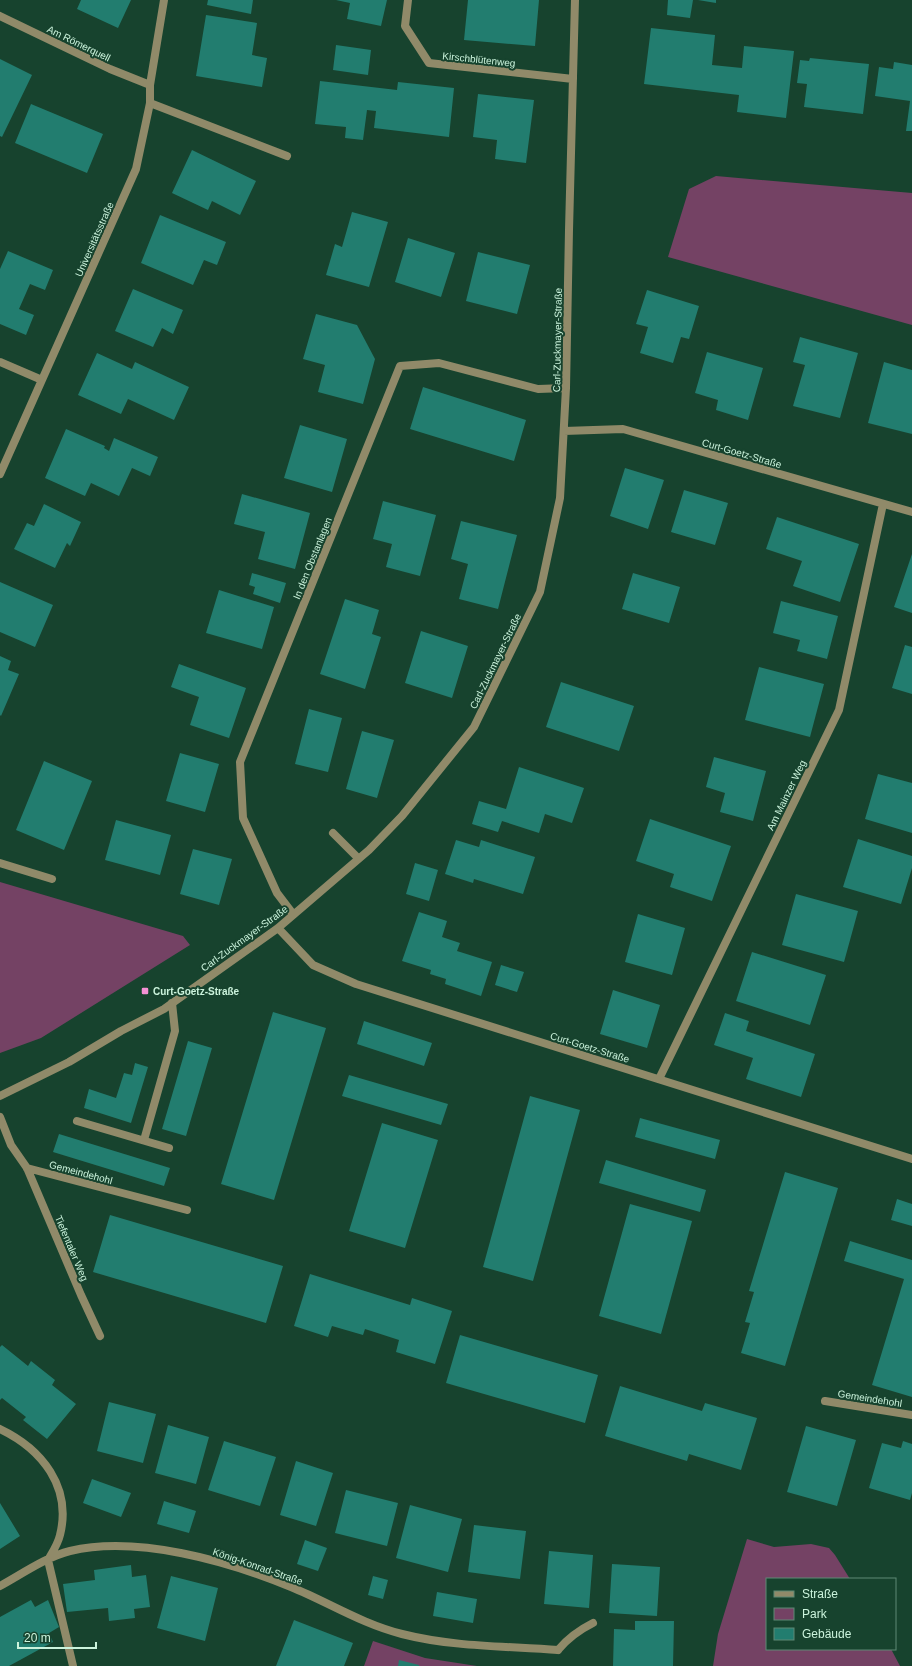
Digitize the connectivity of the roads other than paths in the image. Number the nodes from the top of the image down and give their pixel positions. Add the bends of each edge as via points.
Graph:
1 (164, 0) edge
2 (408, 0) edge
3 (575, 0) edge
4 (0, 16) edge
5 (573, 79) junction
6 (150, 85) junction
7 (150, 103) junction
8 (287, 156) dead end
9 (0, 362) edge
10 (42, 380) junction
11 (566, 388) junction
12 (564, 431) junction
13 (0, 474) edge
14 (883, 504) junction
15 (912, 512) edge
16 (333, 833) dead end
17 (358, 858) junction
18 (0, 863) edge
19 (52, 879) dead end
20 (293, 914) junction
21 (278, 928) junction
22 (172, 1003) junction
23 (659, 1079) junction
24 (0, 1096) edge
25 (0, 1117) edge
26 (77, 1120) dead end
27 (144, 1140) junction
28 (169, 1148) dead end
29 (912, 1159) edge
30 (27, 1168) junction
31 (187, 1210) dead end
32 (100, 1336) dead end
33 (825, 1401) dead end
34 (912, 1415) edge
35 (0, 1429) edge
36 (48, 1560) junction
37 (0, 1586) edge
38 (593, 1623) dead end
39 (73, 1666) edge

1 - 6 street, Universitätsstraße
2 - 5 street, Kirschblütenweg via 405,26 429,64
3 - 5 street, Carl-Zuckmayer-Straße
4 - 6 street, Am Römerquell via 110,69
5 - 11 street, Carl-Zuckmayer-Straße
6 - 7 street, Universitätsstraße
7 - 8 street
7 - 10 street, Universitätsstraße via 136,169
9 - 10 street
10 - 13 street, Universitätsstraße
11 - 12 street, Carl-Zuckmayer-Straße
11 - 20 street, In den Obstanlagen via 538,389 439,363 400,366 240,762 243,818 277,893
12 - 14 street, Curt-Goetz-Straße via 623,429
12 - 17 street, Carl-Zuckmayer-Straße via 560,498 540,592 474,727 402,816
14 - 15 street, Curt-Goetz-Straße
14 - 23 street, Am Mainzer Weg via 839,710
16 - 17 street
17 - 20 street, Carl-Zuckmayer-Straße
18 - 19 street
20 - 21 street, Carl-Zuckmayer-Straße
21 - 22 street, Carl-Zuckmayer-Straße
21 - 23 street, Curt-Goetz-Straße via 314,965 356,984
22 - 24 street, Carl-Zuckmayer-Straße via 69,1062
22 - 27 street via 175,1031
23 - 29 street, Curt-Goetz-Straße
25 - 30 street via 11,1145
26 - 27 street
27 - 28 street
30 - 31 street, Gemeindehohl
30 - 32 street, Tiefentaler Weg
33 - 34 street, Gemeindehohl
35 - 36 street via 15,1436 47,1465 61,1496 63,1516 60,1537
36 - 37 street, König-Konrad-Straße
36 - 38 street, König-Konrad-Straße via 69,1551 91,1548 136,1546 169,1550 284,1584 371,1625 448,1643 558,1650 565,1641
36 - 39 street

